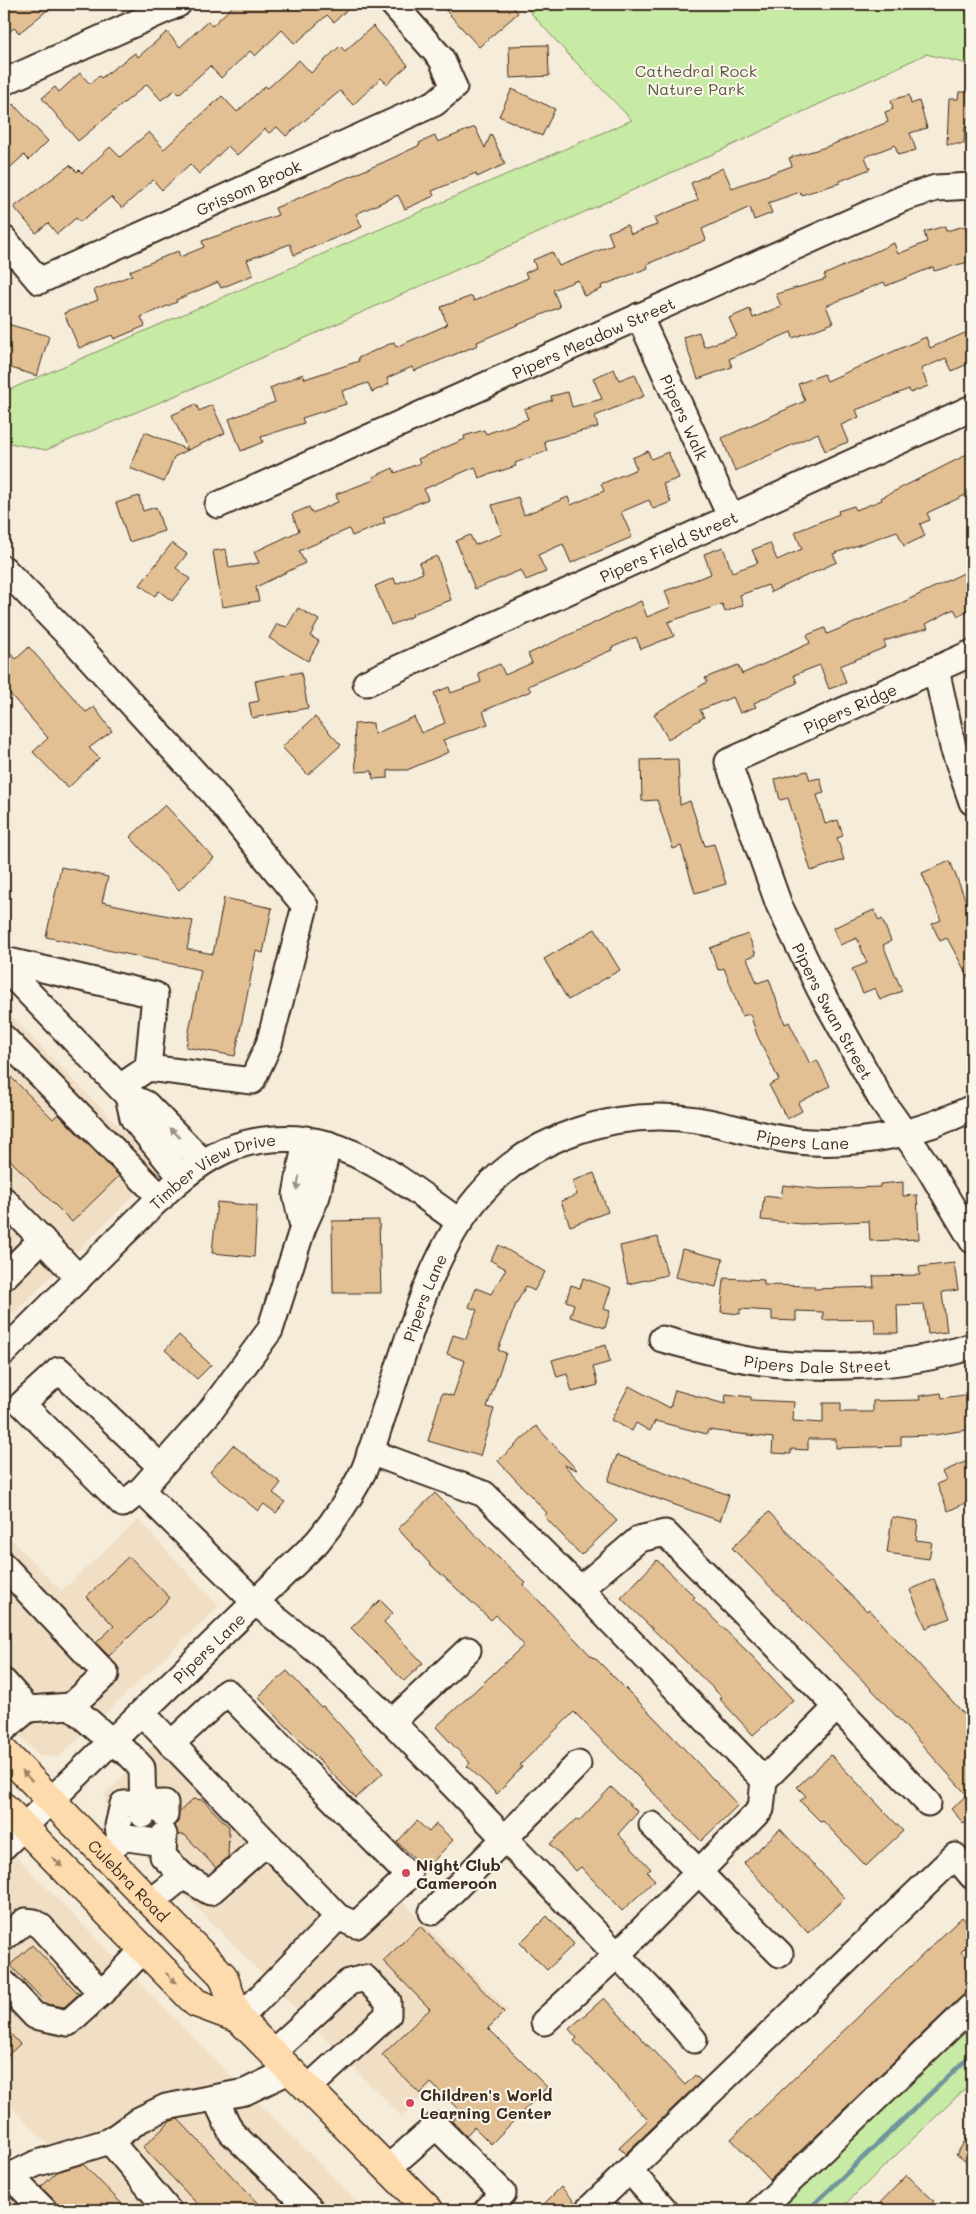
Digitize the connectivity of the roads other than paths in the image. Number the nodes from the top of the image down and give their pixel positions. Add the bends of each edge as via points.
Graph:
1 (178, 4) edge
2 (393, 4) edge
3 (4, 82) edge
4 (972, 186) edge
5 (4, 239) edge
6 (639, 316) junction
7 (972, 408) edge
8 (218, 505) dead end
9 (731, 518) junction
10 (4, 569) edge
11 (972, 653) edge
12 (936, 669) junction
13 (366, 683) dead end
14 (728, 762) joint
15 (972, 802) edge
16 (4, 960) edge
17 (4, 968) edge
18 (4, 1038) edge
19 (148, 1068) junction
20 (124, 1092) junction
21 (972, 1108) edge
22 (905, 1133) junction
23 (317, 1142) junction
24 (203, 1162) junction
25 (182, 1178) junction
26 (161, 1198) junction
27 (5, 1204) edge
28 (460, 1222) junction
29 (42, 1240) junction
30 (972, 1240) edge
31 (4, 1277) edge
32 (79, 1278) junction
33 (662, 1339) dead end
34 (972, 1346) edge
35 (4, 1352) edge
36 (370, 1452) junction
37 (161, 1467) junction
38 (141, 1490) junction
39 (4, 1566) edge
40 (580, 1589) junction
41 (255, 1602) junction
42 (468, 1650) dead end
43 (4, 1682) edge
44 (71, 1706) junction
45 (837, 1707) junction
46 (28, 1709) junction
47 (142, 1713) junction
48 (392, 1722) junction
49 (4, 1730) edge
50 (112, 1742) junction
51 (172, 1744) junction
52 (4, 1752) edge
53 (578, 1764) dead end
54 (764, 1780) junction
55 (51, 1801) junction
56 (928, 1803) dead end
57 (4, 1807) edge
58 (652, 1825) dead end
59 (24, 1827) junction
60 (143, 1831) junction
61 (505, 1839) junction
62 (266, 1843) junction
63 (4, 1846) edge
64 (698, 1872) junction
65 (183, 1876) junction
66 (972, 1876) edge
67 (151, 1902) junction
68 (432, 1912) dead end
69 (338, 1917) junction
70 (4, 1938) edge
71 (143, 1950) junction
72 (780, 1954) dead end
73 (617, 1955) junction
74 (4, 1984) edge
75 (101, 1993) junction
76 (972, 2006) edge
77 (239, 2019) junction
78 (544, 2022) dead end
79 (694, 2040) dead end
80 (289, 2071) junction
81 (215, 2098) junction
82 (110, 2141) junction
83 (387, 2169) junction
84 (629, 2170) junction
85 (7, 2177) edge
86 (44, 2210) edge
87 (168, 2210) edge
88 (311, 2210) edge
89 (429, 2210) edge
90 (487, 2210) edge
91 (588, 2210) edge
92 (665, 2210) edge
93 (760, 2210) edge

1 - 3 street
2 - 5 street, Grissom Brook via 441,58 454,87 435,103 39,282
4 - 6 street, Pipers Meadow Street via 936,188 904,198
6 - 8 street, Pipers Meadow Street
6 - 9 street, Pipers Walk
7 - 9 street, Pipers Field Street
9 - 13 street, Pipers Field Street
10 - 19 street via 213,792 305,906 269,1044 252,1081
11 - 12 street, Pipers Ridge
12 - 14 street, Pipers Ridge
12 - 15 street via 953,747
14 - 22 street, Pipers Swan Street via 780,905 820,990 882,1101
16 - 19 street via 154,995
17 - 20 street
18 - 26 street
19 - 20 street
24 -> 20 street via 146,1104
20 - 25 street via 133,1118
21 - 22 street, Pipers Lane
22 - 28 street, Pipers Lane via 854,1141 808,1142 680,1118 647,1117 610,1122 575,1131 524,1158 488,1187
22 - 30 street, Pipers Swan Street
23 - 24 street, Timber View Drive via 280,1139 252,1142
23 - 28 street, Timber View Drive via 352,1152 378,1166
23 - 37 street via 317,1196 303,1227 270,1330 209,1413
24 - 25 street, Timber View Drive
25 - 26 street, Timber View Drive
26 - 32 street, Timber View Drive
27 - 29 street
28 - 36 street, Pipers Lane via 443,1251 423,1300
29 - 31 street
29 - 32 street
32 - 35 street, Timber View Drive
33 - 34 street, Pipers Dale Street via 743,1359 799,1365 856,1365 912,1359
36 - 40 street via 484,1494
36 - 41 street, Pipers Lane via 334,1521
37 - 38 street
37 - 38 street via 59,1370 22,1404 123,1504
38 - 41 street
39 - 44 street via 106,1674
40 - 45 street via 639,1539 665,1533
40 - 54 street
41 - 47 street, Pipers Lane
41 - 48 street via 322,1655
42 - 48 street
43 - 46 street
44 - 46 street
44 - 50 street
45 - 54 street
45 - 56 street
46 - 49 street
47 - 50 street, Pipers Lane
47 - 51 street
48 - 61 street
50 - 55 street, Pipers Lane
50 - 60 street via 142,1768
51 - 62 street
51 - 69 street via 227,1692 409,1876 356,1925
55 -> 52 main road, Culebra Road
53 - 61 street
54 - 64 street via 760,1808
55 - 59 street, Pipers Lane
55 - 60 main road, Culebra Road
57 - 59 main road, Culebra Road
58 - 64 street
59 - 63 street, Pipers Lane
59 -> 71 main road, Culebra Road
60 - 65 street
60 - 67 main road, Culebra Road
61 - 68 street
61 - 73 street
62 - 65 street via 210,1892
62 - 69 street
64 - 72 street
64 - 73 street
65 - 67 street
66 - 84 street via 955,1856
67 - 77 main road, Culebra Road via 223,1976
69 - 77 street
70 - 75 street via 24,1921 34,1922
71 - 75 street
71 -> 77 main road, Culebra Road via 196,2003
73 - 78 street
73 - 79 street
74 - 75 street via 35,2016 68,2023
76 - 93 street
77 - 80 main road, Culebra Road
80 - 81 street via 246,2092
80 - 83 main road, Culebra Road
81 - 82 street via 166,2107 139,2120
81 - 88 street via 231,2132
82 - 85 street via 35,2164
82 - 87 street
83 - 89 main road, Culebra Road
83 - 90 street via 436,2126 503,2194
84 - 91 street
84 - 92 street
85 - 86 street

